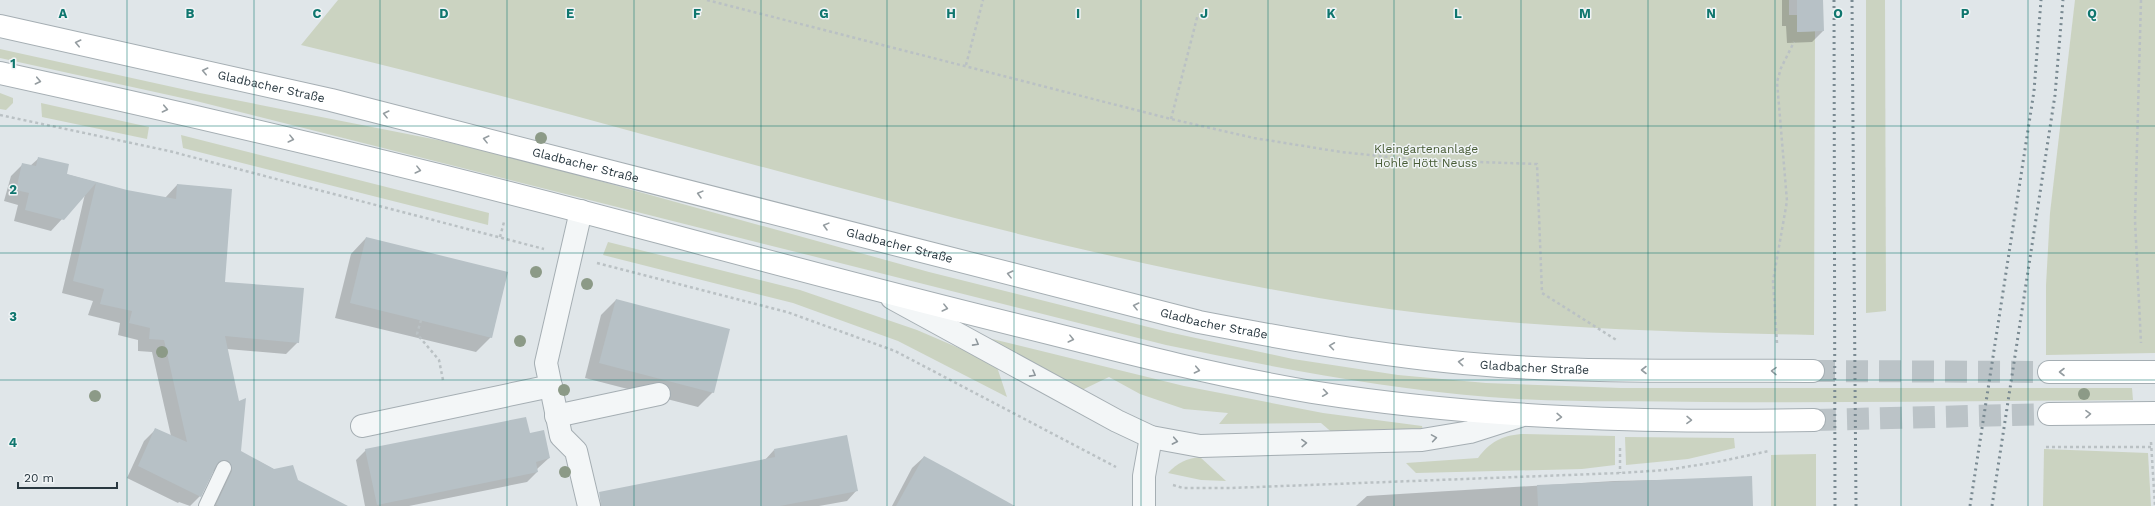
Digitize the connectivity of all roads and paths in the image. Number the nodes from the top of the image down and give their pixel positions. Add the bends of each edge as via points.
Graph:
1 (707, 0) edge
2 (983, 0) edge
3 (2141, 0) edge
4 (1198, 14) dead end
5 (0, 27) edge
6 (1794, 42) dead end
7 (966, 65) junction
8 (0, 73) edge
9 (1171, 119) junction
10 (581, 211) junction
11 (880, 292) junction
12 (420, 320) dead end
13 (1619, 342) dead end
14 (1777, 344) dead end
15 (1813, 372) tunnel mouth
16 (2048, 372) tunnel mouth
17 (2149, 372) edge
18 (551, 386) junction
19 (659, 394) dead end
20 (449, 408) junction
21 (2151, 413) edge
22 (2049, 414) tunnel mouth
23 (556, 416) junction
24 (1520, 416) junction
25 (1814, 420) tunnel mouth
26 (362, 426) dead end
27 (1151, 437) junction
28 (2046, 447) dead end
29 (2152, 447) junction
30 (1772, 450) dead end
31 (224, 468) dead end
32 (1144, 476) junction
33 (206, 506) edge
34 (590, 506) edge
35 (1144, 506) edge
36 (2155, 506) edge

1 - 7 path
2 - 7 path
3 - 17 path via 2135,220
4 - 9 path
15 -> 5 main road, Gladbacher Straße via 1598,370 1500,366 1402,357 1298,341 1199,322 331,100
6 - 14 path via 1777,82 1787,200 1773,281
7 - 9 path
8 -> 10 main road via 179,112
9 - 13 path via 1254,138 1341,152 1418,160 1537,164 1542,292
10 - 11 main road
10 - 18 street via 546,363
11 -> 24 main road via 1203,371 1311,391 1414,406
11 -> 27 street
12 - 20 path via 417,334 439,360
17 -> 16 main road
18 - 20 street
18 - 23 street
19 - 23 street
20 - 26 street
22 -> 21 main road
21 - 29 path
23 - 34 street via 561,436 576,451
24 -> 25 main road via 1619,420
27 -> 24 street via 1200,446 1422,440 1470,432
27 - 32 street
28 - 29 path
29 - 36 path
30 - 32 path via 1666,470 1620,473 1231,488 1183,488
31 - 33 lane
32 - 35 street

